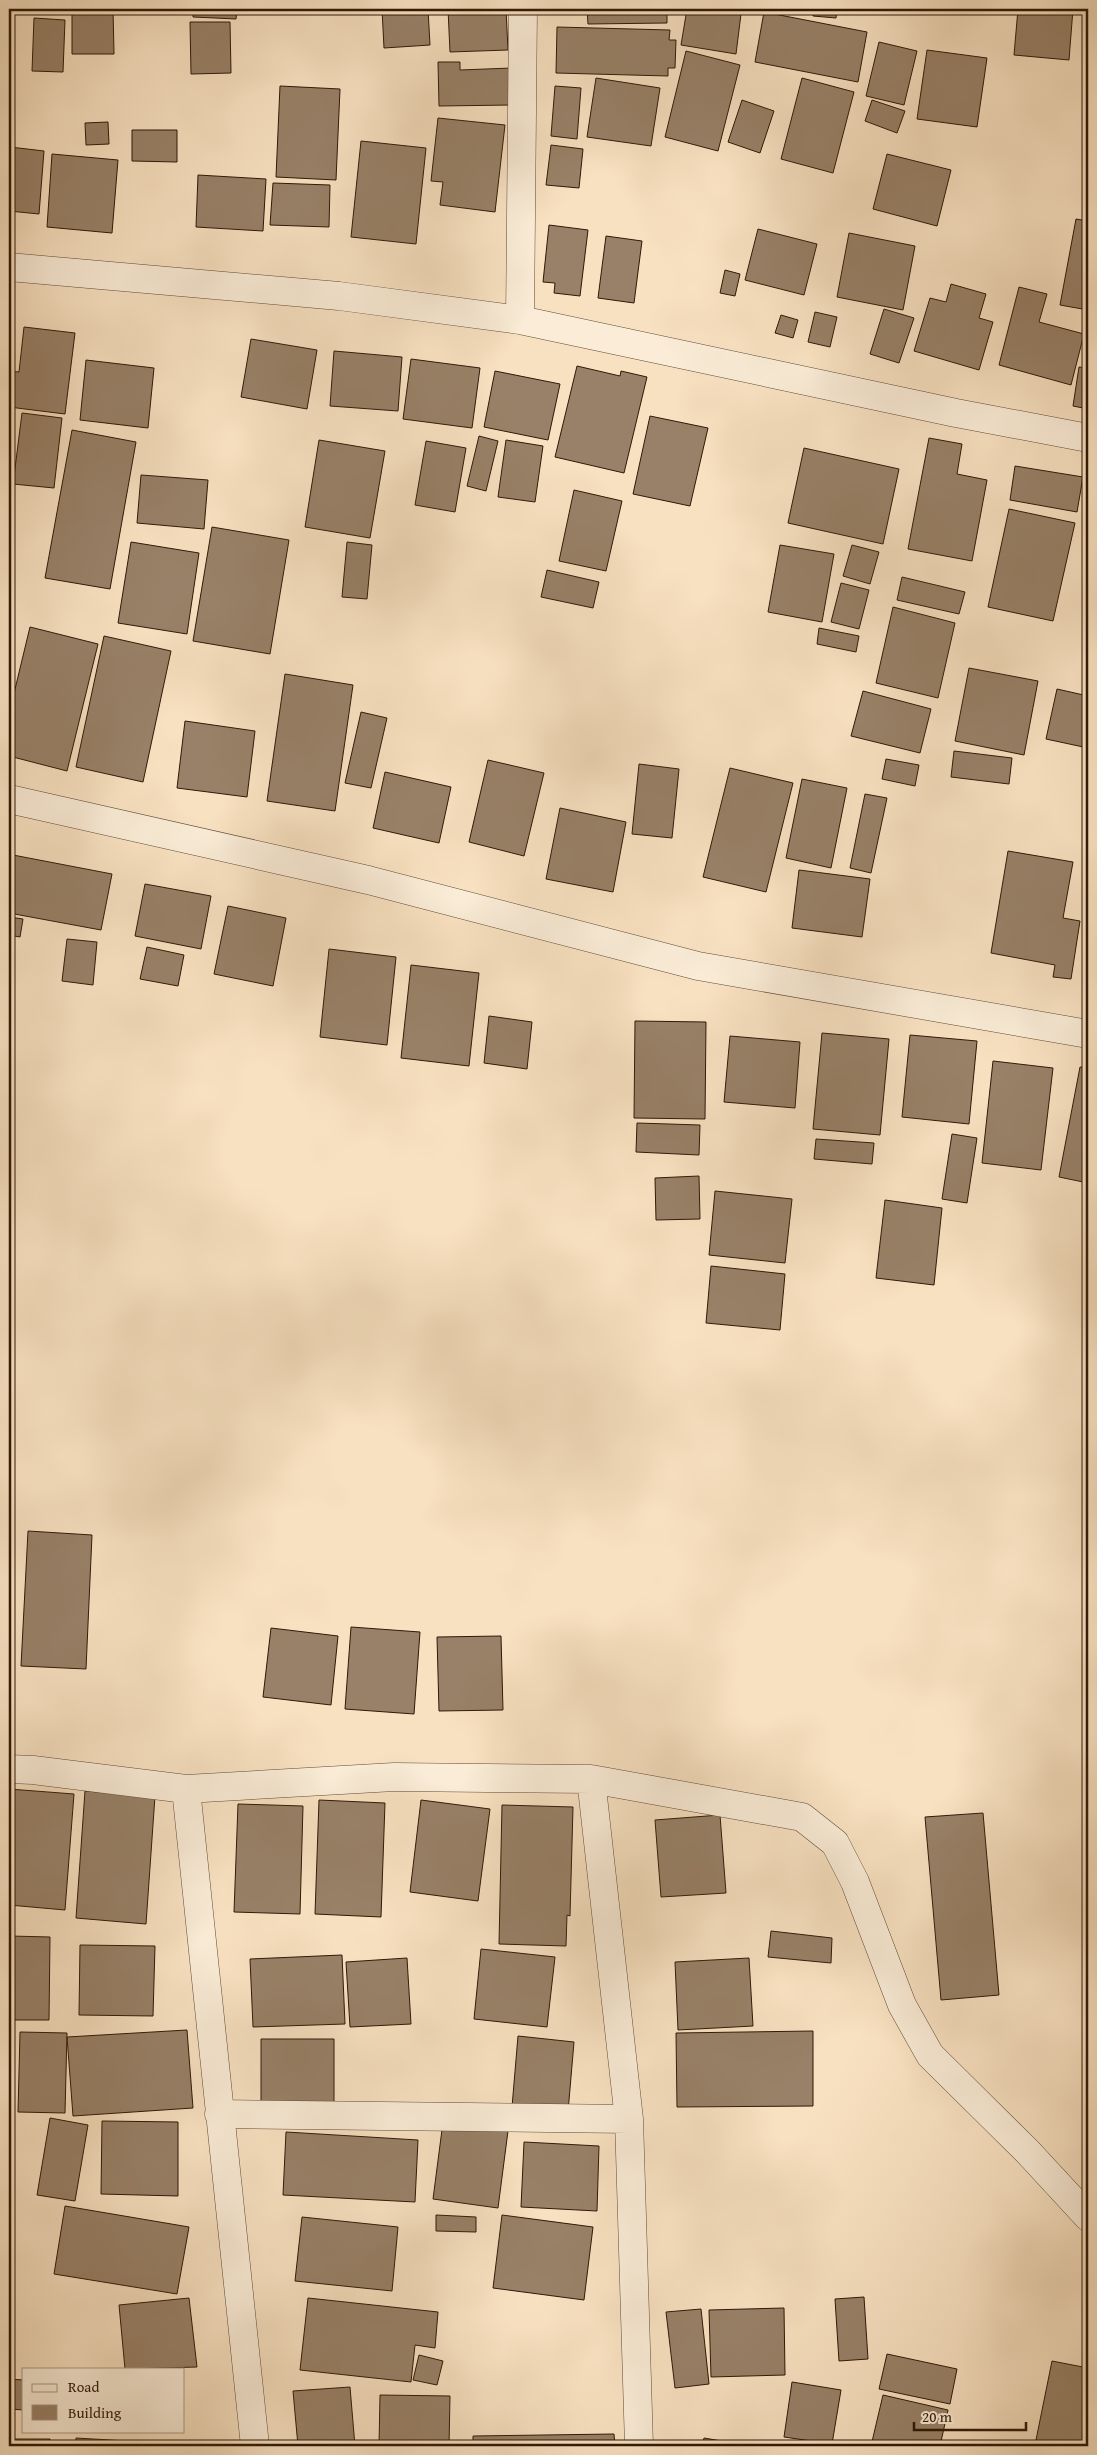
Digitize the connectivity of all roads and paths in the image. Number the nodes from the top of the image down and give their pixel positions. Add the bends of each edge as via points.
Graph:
1 (523, 9) edge
2 (9, 266) edge
3 (520, 320) junction
4 (1088, 438) edge
5 (9, 799) edge
6 (1088, 1034) edge
7 (9, 1769) edge
8 (591, 1779) junction
9 (186, 1789) junction
10 (219, 2114) junction
11 (629, 2119) junction
12 (1088, 2217) edge
13 (254, 2446) edge
14 (639, 2446) edge

1 - 3 street
2 - 3 street via 339,296
3 - 4 street
5 - 6 street via 368,880 698,966
7 - 9 street
8 - 9 street via 394,1777
8 - 11 street
8 - 12 street via 802,1817 836,1843 855,1882 902,2005 930,2055
9 - 10 street
10 - 11 street
10 - 13 street
11 - 14 street

